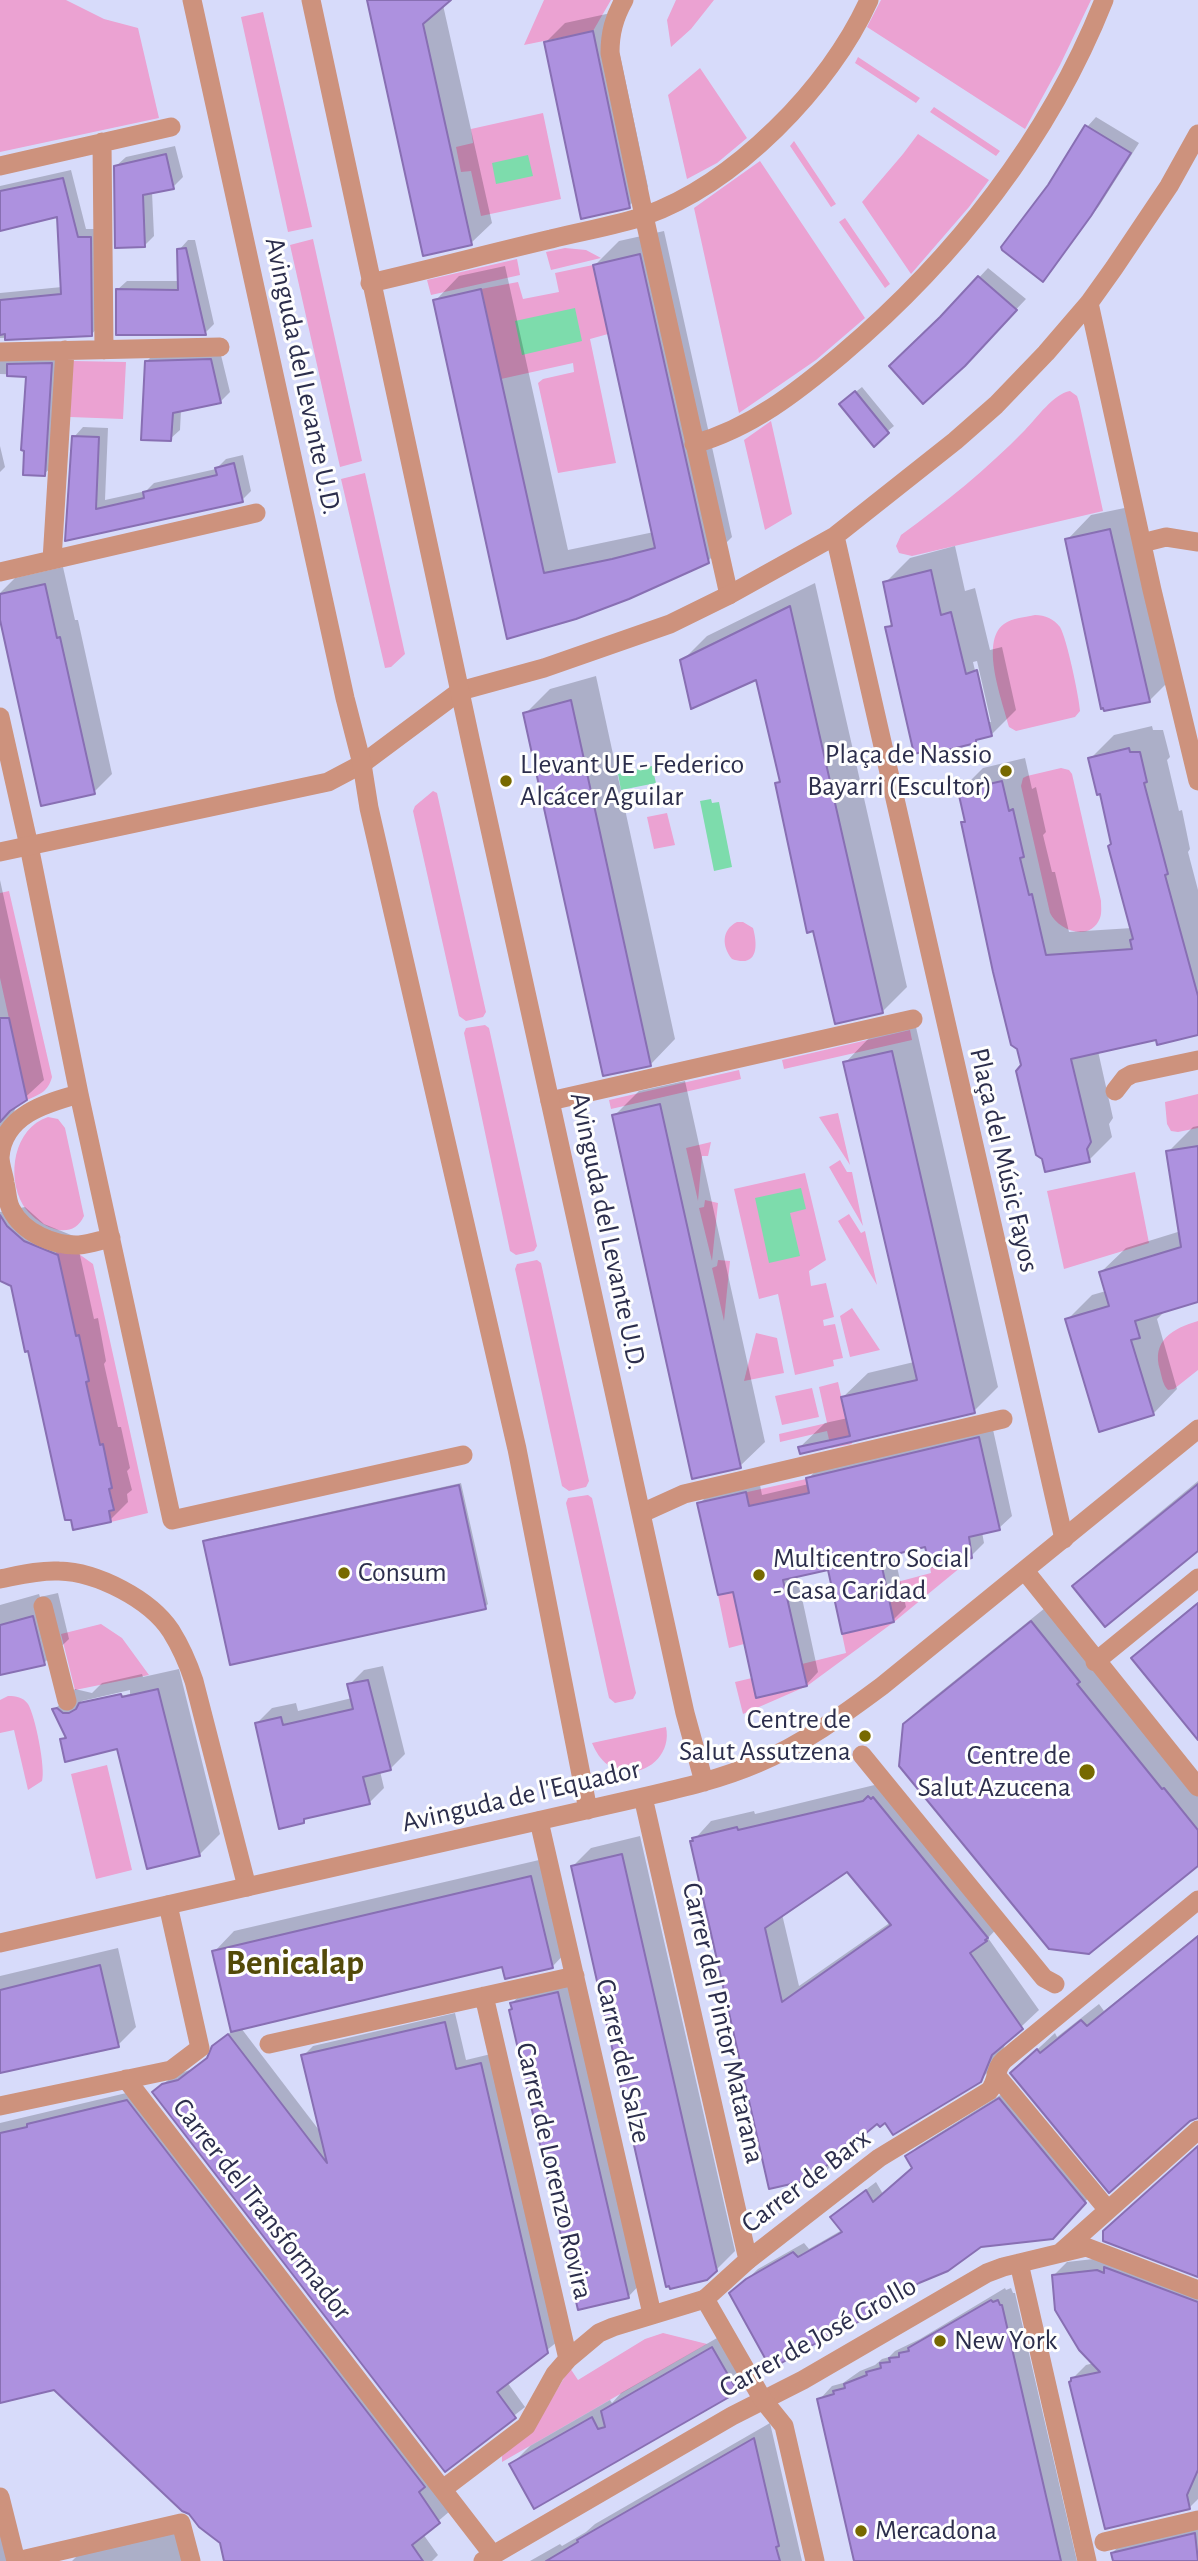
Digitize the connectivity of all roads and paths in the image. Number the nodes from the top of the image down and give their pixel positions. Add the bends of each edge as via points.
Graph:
1 (192, 0) edge
2 (310, 0) edge
3 (624, 0) edge
4 (869, 0) edge
5 (1104, 0) edge
6 (171, 127) dead end
7 (1198, 134) edge
8 (102, 142) junction
9 (0, 166) edge
10 (643, 216) junction
11 (370, 283) junction
12 (1088, 303) junction
13 (220, 347) dead end
14 (65, 350) junction
15 (104, 350) junction
16 (0, 352) edge
17 (694, 444) junction
18 (256, 513) dead end
19 (835, 536) junction
20 (1198, 542) edge
21 (1142, 543) junction
22 (52, 560) junction
23 (0, 572) edge
24 (729, 595) junction
25 (460, 691) junction
26 (0, 718) edge
27 (362, 764) junction
28 (1198, 781) edge
29 (29, 846) junction
30 (0, 852) edge
31 (913, 1019) dead end
32 (1198, 1060) edge
33 (1115, 1091) dead end
34 (79, 1094) junction
35 (550, 1101) junction
36 (0, 1157) edge
37 (5, 1208) edge
38 (111, 1238) junction
39 (1003, 1419) dead end
40 (1198, 1429) edge
41 (463, 1455) dead end
42 (642, 1513) junction
43 (1064, 1539) junction
44 (1025, 1571) junction
45 (1198, 1578) edge
46 (0, 1579) edge
47 (43, 1606) dead end
48 (1095, 1662) junction
49 (67, 1702) dead end
50 (862, 1755) dead end
51 (704, 1782) junction
52 (1198, 1787) edge
53 (643, 1797) junction
54 (588, 1810) junction
55 (539, 1821) junction
56 (247, 1887) junction
57 (1198, 1900) edge
58 (168, 1905) junction
59 (0, 1943) edge
60 (575, 1976) junction
61 (1055, 1984) dead end
62 (484, 1996) junction
63 (269, 2044) dead end
64 (996, 2075) junction
65 (126, 2079) junction
66 (0, 2106) edge
67 (1198, 2130) edge
68 (1108, 2210) junction
69 (1060, 2252) junction
70 (748, 2260) junction
71 (1020, 2263) junction
72 (1198, 2290) edge
73 (705, 2299) junction
74 (652, 2314) junction
75 (568, 2359) junction
76 (763, 2400) junction
77 (443, 2489) junction
78 (0, 2497) edge
79 (1198, 2520) edge
80 (1104, 2542) dead end
81 (488, 2558) edge
82 (16, 2561) edge
83 (191, 2561) edge
84 (815, 2561) edge
85 (1087, 2561) edge

1 - 27 street, Avinguda del Levante U.D.
2 - 11 street, Avinguda del Levante U.D.
3 - 10 street via 615,16 610,53
4 - 10 street via 853,33 814,86 764,140 704,187
5 - 17 street via 1052,107 948,253 884,318 824,369 744,425
6 - 8 street
7 - 12 street via 1162,197
8 - 9 street
8 - 15 street
10 - 11 street
10 - 17 street
11 - 25 street, Avinguda del Levante U.D.
12 - 19 street via 996,405
12 - 21 street
13 - 15 street
14 - 15 street
14 - 16 street
14 - 22 street
17 - 24 street
18 - 22 street
19 - 24 street
19 - 43 street, Plaça del Músic Fayos
20 - 21 street via 1166,537
21 - 28 street
22 - 23 street
24 - 25 street via 621,642
25 - 27 street
25 - 35 street, Avinguda del Levante U.D.
26 - 29 street
27 - 29 street via 328,782
27 - 54 street, Avinguda del Levante U.D. via 517,1449
29 - 30 street
29 - 34 street
31 - 35 street
32 - 33 street via 1132,1074
34 - 36 street via 30,1111 12,1126
34 - 38 street
35 - 42 street, Avinguda del Levante U.D.
36 - 37 street
37 - 38 street via 33,1233 55,1242 80,1245
38 - 41 street via 172,1520
39 - 42 street via 684,1494
40 - 43 street, Avinguda de l'Equador
42 - 51 street, Avinguda del Levante U.D.
43 - 44 street, Avinguda de l'Equador
44 - 48 street
44 - 51 street, Avinguda de l'Equador via 835,1721 760,1762
45 - 48 street
46 - 56 street via 62,1571 95,1577 124,1590 170,1629 194,1681
47 - 49 street
48 - 52 street
50 - 61 street via 1044,1978
51 - 53 street, Avinguda de l'Equador
53 - 54 street, Avinguda de l'Equador
53 - 70 street, Carrer del Pintor Matarana
54 - 55 street, Avinguda de l'Equador
55 - 56 street, Avinguda de l'Equador
55 - 60 street, Carrer del Salze
56 - 58 street, Avinguda de l'Equador
57 - 64 street, Carrer de Barx via 1004,2060
58 - 59 street, Avinguda de l'Equador
58 - 65 street, Carrer del Transformador via 200,2048 172,2070
60 - 62 street
60 - 74 street, Carrer del Salze
62 - 63 street
62 - 75 street, Carrer de Lorenzo Rovira
64 - 68 street
64 - 70 street, Carrer de Barx via 989,2091 879,2158
65 - 66 street
65 - 77 street, Carrer del Transformador
67 - 68 street
68 - 69 street
69 - 71 street, Carrer de José Grollo
69 - 72 street, Carrer de José Grollo via 1094,2249
70 - 73 street, Carrer de Barx
71 - 76 street, Carrer de José Grollo via 987,2273
71 - 85 street
73 - 74 street, Carrer de Barx
73 - 76 street
74 - 75 street, Carrer de Barx via 599,2333
75 - 77 street, Carrer de Barx via 526,2426
76 - 81 street, Carrer de José Grollo
76 - 84 street via 784,2426
77 - 81 street, Carrer del Transformador
78 - 82 street
79 - 80 street
82 - 83 street via 181,2523

